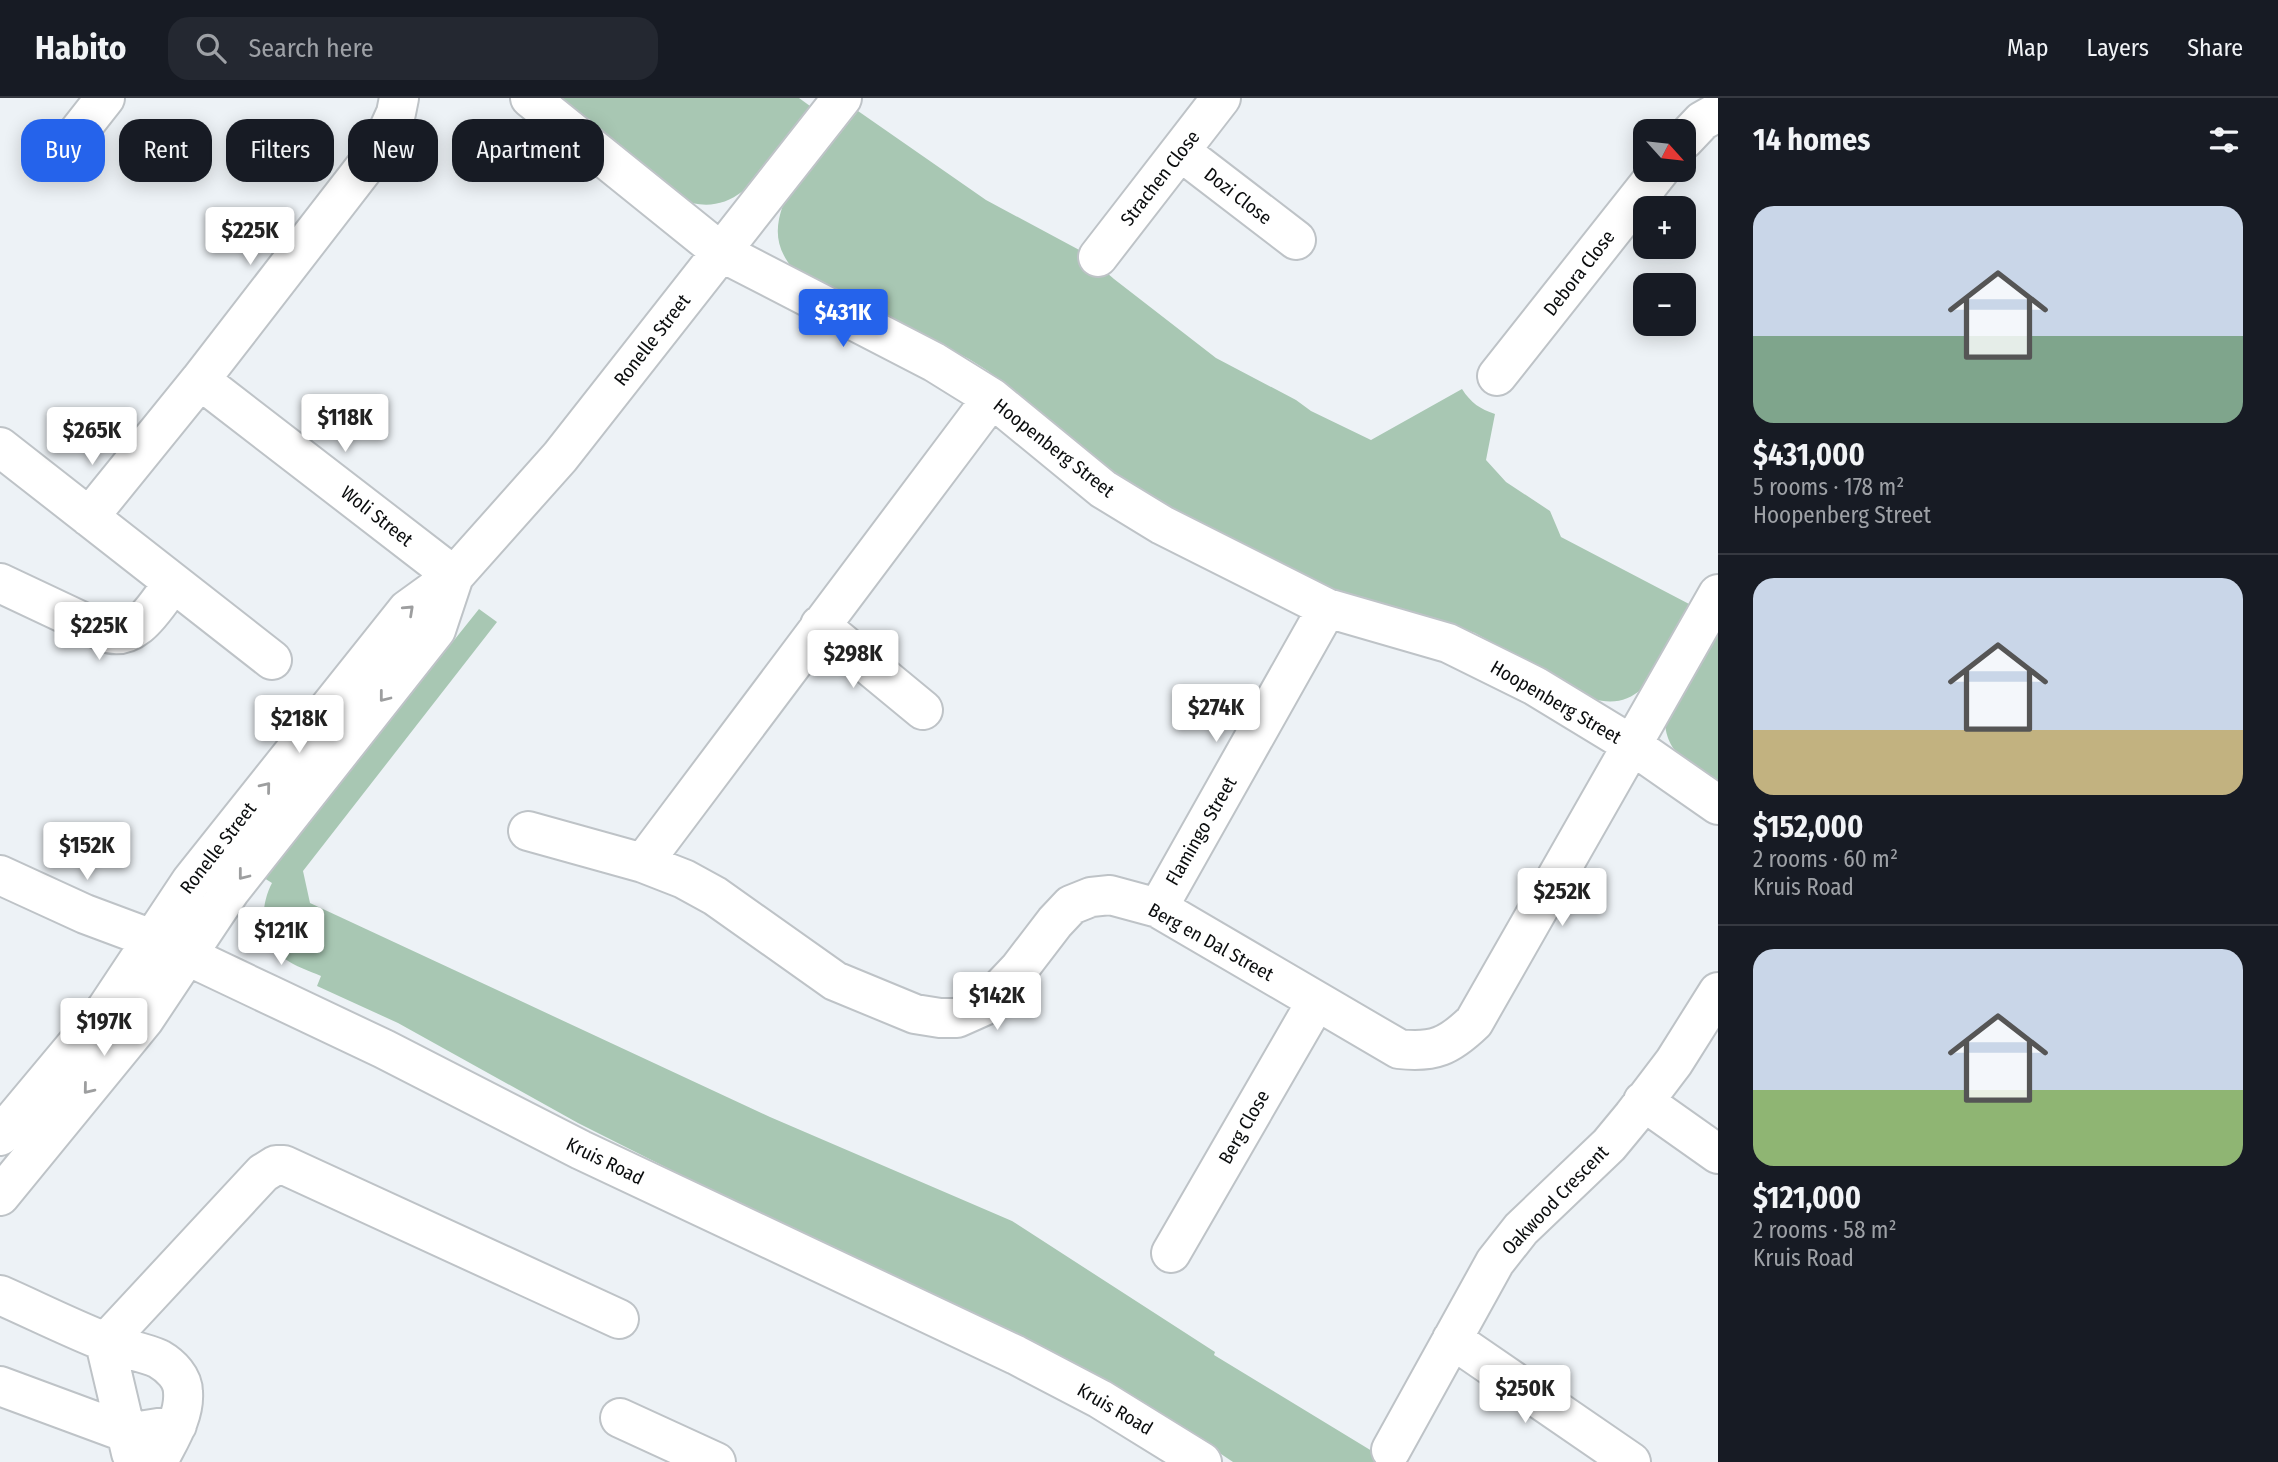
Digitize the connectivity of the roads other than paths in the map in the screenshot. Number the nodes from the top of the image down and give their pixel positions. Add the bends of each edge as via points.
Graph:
1 (105, 98) edge
2 (399, 98) edge
3 (530, 98) edge
4 (842, 98) edge
5 (1222, 98) edge
6 (1718, 112) edge
7 (88, 119) edge
8 (1696, 127) edge
9 (1180, 151) junction
10 (1651, 182) edge
11 (1296, 240) dead end
12 (722, 252) junction
13 (1098, 257) dead end
14 (1497, 376) dead end
15 (200, 380) junction
16 (992, 398) junction
17 (0, 447) edge
18 (89, 517) junction
19 (454, 576) junction
20 (0, 583) edge
21 (173, 583) junction
22 (1718, 594) edge
23 (1327, 608) junction
24 (820, 625) junction
25 (272, 660) dead end
26 (923, 710) dead end
27 (1632, 745) junction
28 (1718, 805) edge
29 (528, 831) dead end
30 (643, 863) junction
31 (0, 875) edge
32 (1158, 908) junction
33 (152, 939) junction
34 (187, 955) junction
35 (1718, 992) edge
36 (1317, 1002) junction
37 (1643, 1101) junction
38 (0, 1136) edge
39 (1718, 1154) edge
40 (0, 1196) edge
41 (1171, 1253) dead end
42 (0, 1295) edge
43 (619, 1318) dead end
44 (1452, 1339) junction
45 (105, 1343) junction
46 (0, 1386) edge
47 (620, 1419) dead end
48 (177, 1425) junction
49 (130, 1448) edge
50 (1391, 1450) dead end
51 (158, 1462) edge
52 (716, 1462) edge
53 (1202, 1462) edge
54 (1631, 1462) edge

1 - 7 street
2 - 15 street via 381,146
3 - 12 street, Hoopenberg Street
4 - 12 street, Ronelle Street
5 - 9 street, Strachen Close
6 - 8 street
9 - 11 street, Dozi Close
9 - 13 street, Strachen Close
10 - 14 street, Debora Close
12 - 16 street, Hoopenberg Street via 934,362
12 - 19 street, Ronelle Street via 560,457
15 - 18 street
15 - 19 street, Woli Street
16 - 23 street, Hoopenberg Street via 1103,489 1162,525
16 - 24 street
17 - 18 street
18 - 21 street
33 -> 19 street, Ronelle Street via 191,881 407,610
19 -> 34 street, Ronelle Street via 436,630 230,891
20 - 21 street via 120,636 135,629
21 - 25 street
22 - 27 street
23 - 27 street, Hoopenberg Street via 1448,643 1535,685
23 - 32 street, Flamingo Street
24 - 26 street
24 - 30 street
27 - 28 street, Hoopenberg Street
27 - 36 street, Berg en Dal Street via 1474,1023 1456,1040 1433,1049 1399,1049
29 - 30 street, Berg en Dal Street
30 - 32 street, Berg en Dal Street via 715,896 835,981 915,1014 940,1018 957,1018 984,1006 1072,905 1110,895
31 - 33 street, Kruis Road
32 - 36 street, Berg en Dal Street
33 - 34 street, Kruis Road
33 - 38 street, Ronelle Street via 106,1009
34 -> 40 street, Ronelle Street via 144,1020
34 - 53 street, Kruis Road via 581,1150 1016,1355 1101,1399
35 - 37 street, Oakwood Crescent
36 - 41 street, Berg Close
37 - 39 street
37 - 44 street, Oakwood Crescent via 1609,1145 1512,1240
42 - 45 street
43 - 45 street via 276,1165 263,1173
44 - 50 street, Oakwood Crescent
44 - 54 street
45 - 48 street via 158,1359 172,1369 183,1392
45 - 49 street
46 - 49 street
47 - 52 street
48 - 49 street
48 - 51 street

